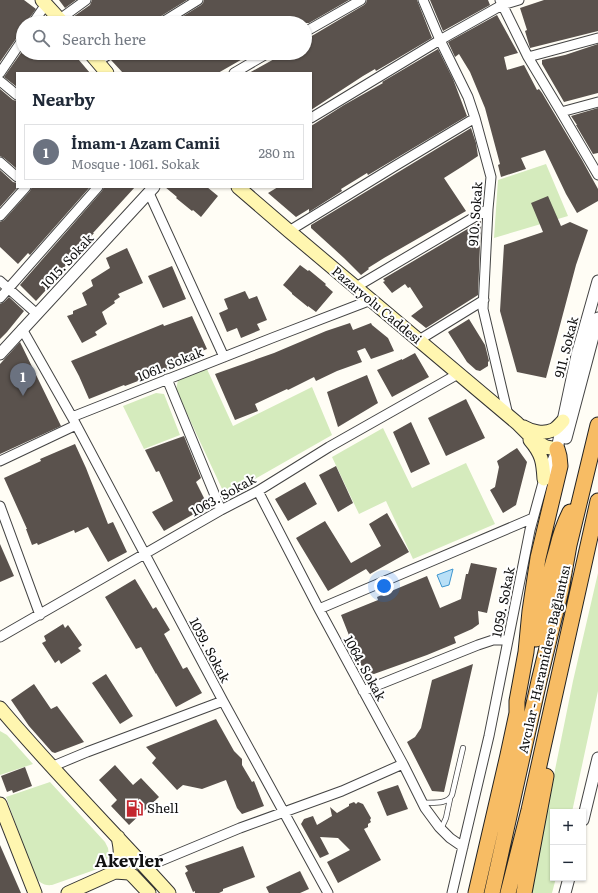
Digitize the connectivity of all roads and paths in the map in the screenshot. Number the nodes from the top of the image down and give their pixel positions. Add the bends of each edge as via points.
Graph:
1 (86, 0) edge
2 (198, 0) edge
3 (361, 0) edge
4 (423, 0) edge
5 (519, 0) edge
6 (44, 2) edge
7 (501, 2) edge
8 (37, 16) edge
9 (57, 16) edge
10 (68, 16) edge
11 (172, 16) edge
12 (312, 28) edge
13 (598, 38) edge
14 (440, 40) junction
15 (16, 49) edge
16 (528, 58) junction
17 (96, 60) edge
18 (256, 60) edge
19 (106, 72) edge
20 (236, 72) edge
21 (0, 73) edge
22 (0, 81) edge
23 (16, 94) edge
24 (598, 102) edge
25 (561, 112) junction
26 (312, 117) edge
27 (475, 118) junction
28 (0, 162) edge
29 (594, 162) edge
30 (598, 175) edge
31 (16, 176) edge
32 (25, 188) edge
33 (97, 188) edge
34 (239, 188) edge
35 (151, 190) edge
36 (488, 209) junction
37 (0, 216) edge
38 (289, 231) junction
39 (0, 281) edge
40 (598, 281) edge
41 (356, 287) junction
42 (9, 289) junction
43 (0, 298) edge
44 (371, 300) junction
45 (484, 300) junction
46 (37, 314) junction
47 (598, 318) edge
48 (22, 329) junction
49 (420, 340) junction
50 (0, 354) edge
51 (224, 357) junction
52 (458, 374) junction
53 (167, 379) junction
54 (512, 419) junction
55 (74, 421) junction
56 (563, 421) junction
57 (598, 425) edge
58 (557, 449) junction
59 (0, 461) edge
60 (544, 479) junction
61 (583, 488) junction
62 (258, 491) junction
63 (598, 501) edge
64 (0, 506) edge
65 (221, 510) junction
66 (533, 518) junction
67 (144, 554) junction
68 (318, 609) junction
69 (40, 615) junction
70 (0, 637) edge
71 (508, 640) junction
72 (562, 661) junction
73 (363, 691) junction
74 (223, 701) junction
75 (0, 708) edge
76 (517, 713) junction
77 (6, 720) edge
78 (463, 748) dead end
79 (598, 758) edge
80 (403, 764) junction
81 (51, 767) junction
82 (450, 799) junction
83 (422, 803) junction
84 (0, 804) edge
85 (586, 809) edge
86 (284, 812) junction
87 (441, 829) junction
88 (118, 837) junction
89 (463, 847) junction
90 (146, 867) junction
91 (115, 872) junction
92 (568, 881) edge
93 (35, 893) edge
94 (68, 893) edge
95 (150, 893) edge
96 (169, 893) edge
97 (328, 893) edge
98 (452, 893) edge
99 (476, 893) edge
100 (492, 893) edge
101 (508, 893) edge
102 (524, 893) edge
103 (565, 893) edge

1 - 10 street
2 - 11 street
3 - 12 street
4 - 14 street, 910. Sokak
5 - 7 street
6 - 8 street
6 - 9 main road
7 - 14 street
7 - 16 street
13 - 16 street
14 - 26 street
14 - 27 street, 910. Sokak via 468,97
15 - 21 street
16 - 25 street
17 - 19 main road
18 - 20 street
22 - 23 street
24 - 25 street
25 - 29 street
27 - 36 street, 910. Sokak via 491,177
27 - 38 street
28 - 31 street
29 - 30 street
32 - 37 street
33 - 42 street
34 - 38 main road, Pazaryolu Caddesi
35 - 46 street, 1015. Sokak
35 - 51 street
36 - 41 street
36 - 45 street, 910. Sokak
38 - 41 main road, Pazaryolu Caddesi
39 - 42 street
40 - 56 street, 911. Sokak via 577,355
41 - 44 main road, Pazaryolu Caddesi
42 - 43 street
42 - 46 street
44 - 49 main road, Pazaryolu Caddesi
44 - 51 street, 1061. Sokak
45 - 49 street
45 - 54 street, 910. Sokak via 483,309
46 - 48 street, 1015. Sokak
47 - 58 street, 911. Sokak via 568,431 565,440
48 - 50 street, 1015. Sokak
48 - 55 street
49 - 52 main road, Pazaryolu Caddesi
51 - 53 street, 1061. Sokak
52 - 54 main road, Pazaryolu Caddesi
52 - 62 street, 1063. Sokak via 329,447
53 - 55 street, 1061. Sokak
53 - 65 street
54 - 56 main road via 527,429 538,432 554,429
54 - 58 main road via 537,442
54 - 60 main road via 539,451
55 - 59 street, 1061. Sokak
55 - 67 street, 1059. Sokak
56 - 58 street, 911. Sokak
57 - 61 highway, Avcılar - Haramidere Bağlantısı
58 - 60 street, 1059. Sokak
58 - 76 highway via 560,466 538,558
60 - 66 street, 1059. Sokak
61 - 76 highway via 560,536
61 - 100 highway, Avcılar - Haramidere Bağlantısı
62 - 65 street, 1063. Sokak
62 - 68 street, 1064. Sokak
63 - 72 highway, Avcılar - Haramidere Bağlantısı
64 - 69 street
65 - 67 street, 1063. Sokak
66 - 68 street
66 - 71 street, 1059. Sokak
67 - 69 street, 1063. Sokak
67 - 74 street, 1059. Sokak
68 - 73 street, 1064. Sokak
69 - 70 street, 1063. Sokak
71 - 73 street via 493,640 478,645
71 - 89 street, 1059. Sokak
72 - 101 highway, Avcılar - Haramidere Bağlantısı
72 - 102 highway via 564,678 559,720
73 - 80 street, 1064. Sokak
74 - 81 street
74 - 86 street, 1059. Sokak
75 - 77 main road
76 - 99 highway
77 - 81 main road
78 - 82 lane
79 - 85 street
80 - 83 street, 1064. Sokak
80 - 86 street via 342,791
81 - 88 main road
82 - 83 lane
82 - 87 lane
83 - 87 street, 1064. Sokak
84 - 93 main road
86 - 90 street
86 - 97 street, 1059. Sokak
87 - 89 street, 1064. Sokak
88 - 90 main road
88 - 91 main road via 121,856
89 - 98 street, 1059. Sokak
90 - 96 main road
91 - 94 main road
91 - 95 main road via 133,876
92 - 103 street

